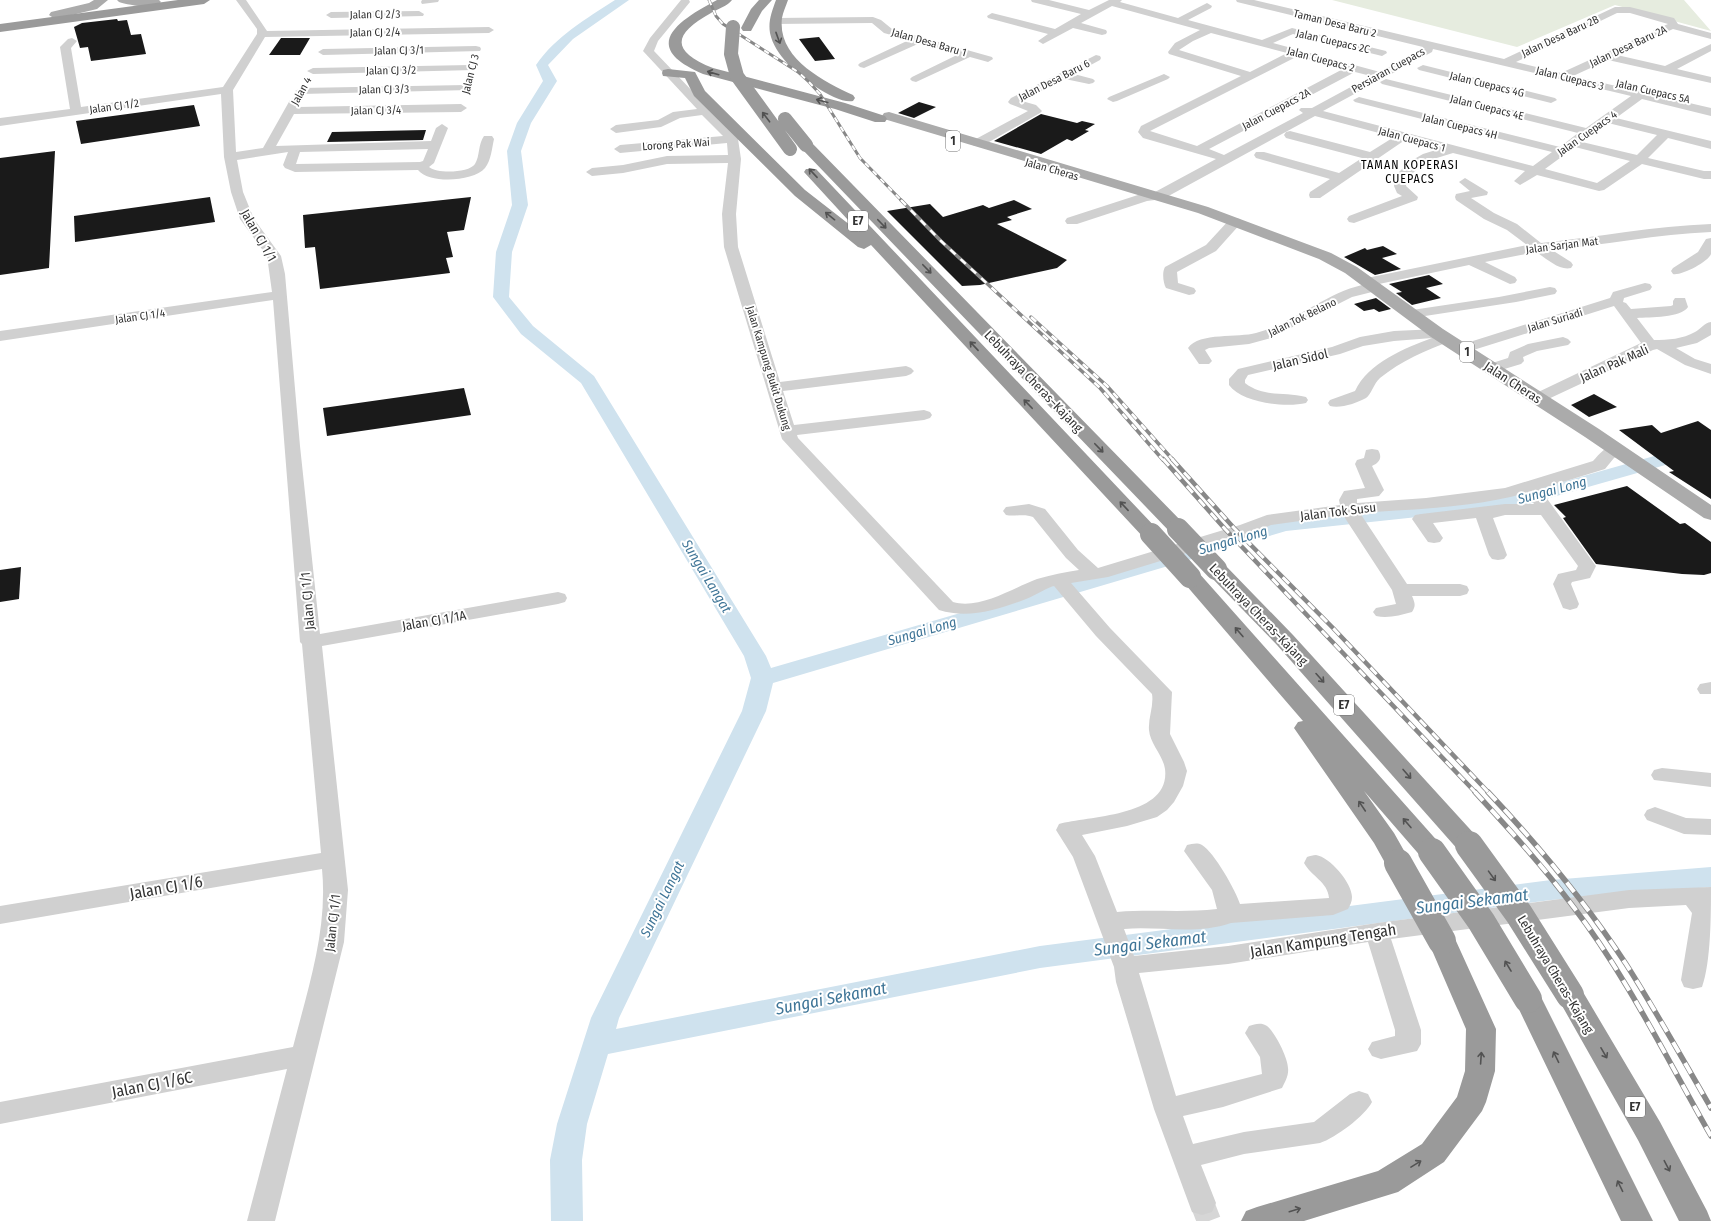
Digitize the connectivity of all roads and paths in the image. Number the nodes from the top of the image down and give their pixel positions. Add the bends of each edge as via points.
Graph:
1 (102, 0) edge
2 (123, 0) edge
3 (169, 0) edge
4 (204, 0) edge
5 (726, 0) edge
6 (766, 0) edge
7 (1036, 0) edge
8 (1241, 0) edge
9 (427, 1) edge
10 (1114, 1) edge
11 (155, 2) junction
12 (782, 2) edge
13 (1257, 2) edge
14 (354, 4) dead end
15 (244, 5) edge
16 (1207, 6) dead end
17 (1327, 12) dead end
18 (702, 13) junction
19 (1090, 13) junction
20 (419, 14) junction
21 (55, 15) junction
22 (331, 15) junction
23 (739, 15) dead end
24 (992, 16) dead end
25 (1316, 18) junction
26 (775, 21) junction
27 (1179, 21) junction
28 (0, 22) edge
29 (1072, 24) junction
30 (1672, 26) junction
31 (0, 28) edge
32 (485, 30) joint
33 (1209, 30) junction
34 (413, 31) junction
35 (322, 32) junction
36 (334, 32) junction
37 (1102, 32) dead end
38 (1057, 33) junction
39 (262, 34) junction
40 (747, 35) dead end
41 (1711, 36) edge
42 (919, 40) junction
43 (72, 41) dead end
44 (1043, 41) dead end
45 (1262, 44) junction
46 (1428, 45) junction
47 (1711, 47) edge
48 (476, 49) junction
49 (323, 52) junction
50 (970, 53) junction
51 (1296, 53) junction
52 (1382, 53) dead end
53 (1606, 56) junction
54 (1096, 58) dead end
55 (988, 59) dead end
56 (1505, 63) junction
57 (864, 65) dead end
58 (749, 66) dead end
59 (470, 68) junction
60 (1353, 68) junction
61 (1423, 68) dead end
62 (800, 70) junction
63 (1666, 70) junction
64 (313, 71) junction
65 (668, 73) junction
66 (1566, 74) junction
67 (1063, 75) junction
68 (1249, 75) junction
69 (1164, 77) dead end
70 (1378, 77) junction
71 (916, 79) dead end
72 (1711, 80) edge
73 (1089, 81) dead end
74 (823, 86) junction
75 (767, 87) junction
76 (466, 88) junction
77 (1568, 88) dead end
78 (227, 90) junction
79 (302, 91) junction
80 (805, 96) junction
81 (1636, 98) junction
82 (1113, 99) dead end
83 (1359, 100) dead end
84 (1551, 100) junction
85 (1474, 104) junction
86 (1711, 105) edge
87 (76, 111) junction
88 (290, 111) junction
89 (705, 111) junction
90 (1306, 111) junction
91 (1711, 112) edge
92 (458, 113) joint
93 (1526, 117) junction
94 (884, 118) junction
95 (1606, 119) junction
96 (1711, 119) edge
97 (0, 122) edge
98 (1447, 122) junction
99 (442, 128) dead end
100 (616, 128) dead end
101 (1588, 132) junction
102 (1665, 134) junction
103 (1290, 135) dead end
104 (1403, 136) junction
105 (488, 139) dead end
106 (732, 139) junction
107 (978, 143) junction
108 (1572, 143) junction
109 (435, 145) junction
110 (1711, 145) edge
111 (295, 148) junction
112 (620, 149) dead end
113 (1451, 149) junction
114 (268, 150) junction
115 (1198, 150) junction
116 (1561, 151) junction
117 (1260, 155) dead end
118 (1218, 156) junction
119 (230, 157) junction
120 (1373, 157) junction
121 (735, 158) junction
122 (1639, 160) junction
123 (422, 166) junction
124 (1534, 171) junction
125 (592, 172) dead end
126 (1710, 175) edge
127 (1341, 178) junction
128 (1520, 181) dead end
129 (1465, 182) dead end
130 (1172, 184) junction
131 (1130, 187) junction
132 (1151, 195) junction
133 (1316, 195) dead end
134 (1186, 204) junction
135 (1354, 219) dead end
136 (1229, 220) junction
137 (1072, 221) dead end
138 (1711, 228) edge
139 (1711, 242) edge
140 (1538, 246) junction
141 (1471, 261) junction
142 (1566, 265) dead end
143 (1678, 271) dead end
144 (1510, 280) dead end
145 (1371, 285) junction
146 (1645, 287) dead end
147 (1189, 291) dead end
148 (1550, 292) dead end
149 (925, 294) junction
150 (279, 295) junction
151 (1616, 301) junction
152 (1680, 301) dead end
153 (1412, 314) junction
154 (1628, 314) junction
155 (1711, 326) edge
156 (0, 336) edge
157 (1442, 336) junction
158 (1563, 342) dead end
159 (1655, 345) junction
160 (1462, 349) junction
161 (1204, 361) dead end
162 (1491, 368) junction
163 (1711, 369) edge
164 (906, 371) dead end
165 (774, 386) junction
166 (1538, 398) junction
167 (1300, 400) dead end
168 (1336, 403) dead end
169 (924, 415) dead end
170 (788, 431) junction
171 (1372, 454) dead end
172 (1622, 454) junction
173 (1531, 489) junction
174 (1547, 509) junction
175 (1012, 511) dead end
176 (1490, 511) junction
177 (1711, 514) edge
178 (1352, 515) junction
179 (1434, 538) dead end
180 (1498, 555) dead end
181 (1094, 574) junction
182 (1060, 581) junction
183 (1401, 590) junction
184 (1460, 590) dead end
185 (558, 598) dead end
186 (1570, 604) dead end
187 (1383, 612) dead end
188 (310, 642) junction
189 (1264, 661) junction
190 (1662, 775) dead end
191 (1711, 780) edge
192 (1655, 815) dead end
193 (1711, 827) edge
194 (1194, 851) dead end
195 (332, 859) junction
196 (1315, 864) dead end
197 (1701, 895) edge
198 (1229, 914) junction
199 (0, 915) edge
200 (1112, 926) junction
201 (1377, 932) junction
202 (1126, 967) junction
203 (1693, 980) dead end
204 (1258, 1033) dead end
205 (1381, 1049) dead end
206 (304, 1055) junction
207 (1359, 1102) dead end
208 (1167, 1109) junction
209 (0, 1113) edge
210 (1186, 1157) junction
211 (1202, 1203) tunnel mouth
212 (261, 1221) edge
213 (1257, 1221) edge
214 (1637, 1221) edge
215 (1696, 1221) edge

1 - 21 main road via 93,6
2 - 11 main road
3 - 11 highway
4 - 31 highway
5 - 18 highway
6 - 40 highway via 757,9
7 - 19 street
8 - 13 street, Taman Desa Baru 2
9 - 20 street
10 - 19 street
10 - 27 street, Jalan Cuepacs 2
11 - 21 highway
12 - 26 highway
13 - 25 street, Taman Desa Baru 2
14 - 22 street via 336,6
15 - 39 street via 262,29
16 - 27 street
17 - 25 street
18 - 65 street via 682,8 649,44 648,51
75 -> 18 highway via 708,71 688,62 677,52 675,36
19 - 29 street
20 - 22 street, Jalan CJ 2/3
20 - 34 street
21 - 28 highway
22 - 35 street
149 -> 23 highway, Lebuhraya Cheras–Kajang / E7, bridge via 790,149 737,76 730,54 733,27
24 - 38 street
25 - 46 street, Taman Desa Baru 2
26 - 42 street, Jalan Desa Baru 1 via 873,20 878,21 888,31
26 -> 62 highway via 778,39 786,54
27 - 33 street, Jalan Cuepacs 2
29 - 37 street
29 - 38 street
30 - 41 street
30 - 53 street, Jalan Desa Baru 2A
30 - 56 street, Jalan Desa Baru 2B via 1670,20 1630,10 1616,10
32 - 34 street, Jalan CJ 2/4
32 - 48 street, Jalan CJ 3
33 - 45 street, Jalan Cuepacs 2
33 - 68 street via 1187,40 1173,52
34 - 36 street, Jalan CJ 2/4
35 - 36 street, Jalan CJ 2/4
35 - 39 street, Jalan CJ 2/4
36 - 49 street, Jalan 4
38 - 44 street
39 - 78 street
42 - 50 street, Jalan Desa Baru 1
42 - 57 street
43 - 87 street via 65,47
45 - 51 street, Jalan Cuepacs 2
45 - 52 street, Jalan Cuepacs 2C via 1292,31
46 - 56 street, Jalan Cuepacs 3
46 - 70 street, Persiaran Cuepacs via 1428,50
47 - 63 street
48 - 49 street, Jalan CJ 3/1
48 - 59 street, Jalan CJ 3
49 - 64 street, Jalan 4
50 - 55 street, Jalan Desa Baru 1
50 - 71 street
51 - 60 street, Jalan Cuepacs 2
51 - 68 street
53 - 63 street
53 - 66 street, Jalan Desa Baru 2A
54 - 67 street, Jalan Desa Baru 6
56 - 66 street, Jalan Cuepacs 3
58 -> 215 highway, Lebuhraya Cheras–Kajang / E7, bridge via 753,79 760,89 806,145 1285,640 1469,845 1519,914 1570,995 1649,1131
59 - 64 street, Jalan CJ 3/2
59 - 76 street, Jalan CJ 3
60 - 70 street, Jalan Cuepacs 2
60 - 115 street, Jalan Cuepacs 2A
61 - 84 street, Jalan Cuepacs 4G
62 - 74 highway
62 - 75 highway via 800,81 795,85
63 - 72 street
64 - 79 street, Jalan 4
65 - 89 street
149 -> 65 highway via 800,193 699,93 690,75
66 - 81 street, Jalan Cuepacs 3
66 - 86 street, Jalan Cuepacs 5A
67 - 73 street
67 - 107 street, Jalan Desa Baru 6 via 1014,102 1034,108 1036,111
68 - 115 street via 1145,128 1144,132 1147,134
69 - 82 street
70 - 85 street, Jalan Cuepacs 4E
70 - 90 street, Persiaran Cuepacs
74 - 80 highway via 800,87 798,90
74 - 94 highway
75 - 80 highway
76 - 79 street, Jalan CJ 3/3
76 - 92 street, Jalan CJ 3
77 - 84 street
78 - 87 street, Jalan CJ 1/2
78 - 119 street, Jalan CJ 1/1
79 - 88 street, Jalan 4
94 -> 80 highway
81 - 91 street, Jalan Cuepacs 3
81 - 95 street, Jalan Cuepacs 4
81 - 96 street
83 - 98 street, Jalan Cuepacs 4H
84 - 93 street
85 - 93 street, Jalan Cuepacs 4E
85 - 98 street
87 - 97 street, Jalan CJ 1/2
88 - 92 street, Jalan CJ 3/4
88 - 114 street, Jalan 4
89 - 100 street via 678,115 661,123
89 - 106 street
90 - 104 street, Jalan Cuepacs 1
90 - 118 street, Persiaran Cuepacs
90 - 130 street, Persiaran Cuepacs
93 - 101 street, Jalan Cuepacs 4E
94 - 107 main road, Jalan Cheras / 1
94 - 132 main road, Jalan Cheras / 1
95 - 101 street, Jalan Cuepacs 4
95 - 102 street
98 - 116 street, Jalan Cuepacs 4H
99 - 109 street
101 - 108 street, Jalan Cuepacs 4
102 - 110 street
102 - 122 street
103 - 120 street
104 - 113 street, Jalan Cuepacs 1
104 - 120 street
105 - 123 street via 480,167 473,172 432,174 426,172
106 - 112 street, Lorong Pak Wai
106 - 121 street, Jalan Kampung Bukit Dukung
107 - 131 main road, Jalan Cheras / 1
108 - 116 street, Jalan Cuepacs 4
108 - 122 street
109 - 111 street
109 - 123 street via 428,163
111 - 114 street
111 - 123 street via 289,165 295,168
113 - 124 street, Jalan Cuepacs 1
113 - 135 street via 1426,155 1401,176 1402,190 1412,197
114 - 119 street
115 - 118 street
116 - 124 street, Jalan Cuepacs 4
117 - 127 street
118 - 130 street, Persiaran Cuepacs
119 - 150 street, Jalan CJ 1/1 via 237,192 247,219 275,260
120 - 127 street
121 - 125 street via 667,160
121 - 165 street, Jalan Kampung Bukit Dukung via 729,214 731,247
122 - 124 street, Jalan Cuepacs 1 via 1602,186 1592,186
122 - 126 street
124 - 128 street, Jalan Cuepacs 4
127 - 133 street
129 - 140 street via 1482,192 1461,197 1463,199 1512,227
130 - 131 main road
130 - 132 street, Persiaran Cuepacs
130 - 134 main road via 1177,196
131 - 132 main road, Jalan Cheras / 1
132 - 134 main road, Jalan Cheras / 1
132 - 136 main road, Jalan Cheras / 1 via 1208,216
132 - 137 street, Persiaran Cuepacs
134 - 136 main road, Jalan Cheras / 1
136 - 145 main road, Jalan Cheras / 1 via 1318,253 1351,270
136 - 147 street via 1211,248 1170,270 1171,285
138 - 140 street, Jalan Sarjan Mat via 1675,228 1591,242
139 - 143 street via 1703,255
140 - 141 street, Jalan Sarjan Mat
140 - 142 street
141 - 144 street
141 - 145 street, Jalan Sarjan Mat
145 - 153 main road, Jalan Cheras / 1
145 - 161 street, Jalan Tok Belano via 1266,336 1199,346 1196,348
146 - 151 street, Jalan Suriadi via 1618,295
148 - 153 street
189 -> 149 highway, Lebuhraya Cheras–Kajang / E7, bridge via 1151,534
150 - 156 street, Jalan CJ 1/4
150 - 188 street, Jalan CJ 1/1
151 - 154 street
151 - 160 street, Jalan Suriadi
152 - 154 street via 1681,307 1674,310
153 - 157 main road, Jalan Cheras / 1
154 - 159 street
155 - 159 street, Jalan Pak Mali via 1706,333 1696,338
157 - 160 main road, Jalan Cheras / 1
157 - 167 street, Jalan Sidol via 1394,336 1360,342 1335,351 1243,372 1237,379 1237,385 1244,392 1266,399
157 - 168 street via 1381,368 1362,388 1361,394
158 - 162 street via 1533,346 1515,355 1516,361
159 - 163 street
159 - 166 street, Jalan Pak Mali
160 - 162 main road, Jalan Cheras / 1
162 - 166 main road, Jalan Cheras / 1
164 - 165 street
165 - 170 street, Jalan Kampung Bukit Dukung
166 - 172 main road, Jalan Cheras / 1
169 - 170 street
170 - 182 street, Jalan Kampung Bukit Dukung via 790,439 946,606 956,609 976,608 1020,595 1042,584
171 - 178 street via 1372,460 1363,466 1375,490 1350,495 1348,500
172 - 173 street, Jalan Tok Susu via 1608,454 1599,465
172 - 177 main road, Jalan Cheras / 1
173 - 174 street
173 - 178 street, Jalan Tok Susu
174 - 176 street
174 - 186 street via 1587,566 1583,574 1565,578 1562,584
175 - 181 street via 1029,509 1039,513 1072,554
176 - 179 street via 1421,519
176 - 180 street via 1484,516
178 - 181 street, Jalan Tok Susu via 1267,520 1246,529
178 - 183 street
181 - 182 street, Jalan Tok Susu
182 - 200 street via 1103,632 1162,692 1165,702 1160,720 1160,733 1176,769 1175,781 1156,808 1134,817 1067,830 1084,856
183 - 184 street
183 - 187 street via 1405,608
185 - 188 street, Jalan CJ 1/1A
188 - 195 street, Jalan CJ 1/1
213 -> 189 highway, bridge via 1387,1182 1433,1154 1471,1102 1480,1071 1481,1029 1442,941 1385,840 1282,695
214 -> 189 highway, Lebuhraya Cheras–Kajang / E7, bridge via 1528,999 1481,921 1432,852
190 - 191 street
192 - 193 street via 1684,826
194 - 198 street via 1230,903
195 - 199 street, Jalan CJ 1/6
195 - 206 street, Jalan CJ 1/1 via 336,890 334,928
196 - 198 street via 1339,886 1342,896 1340,903 1333,906
197 - 201 street, Jalan Kampung Tengah via 1629,899
197 - 203 street via 1704,912
198 - 200 street via 1218,918 1162,921 1138,919
200 - 202 street
201 - 202 street, Jalan Kampung Tengah via 1228,955
201 - 205 street via 1408,1030 1408,1044
202 - 208 street via 1128,982
204 - 208 street via 1274,1057 1277,1070 1273,1081
206 - 209 street, Jalan CJ 1/6C
206 - 212 street, Jalan CJ 1/1
207 - 210 street via 1320,1132 1244,1143
208 - 210 street
210 - 211 street

